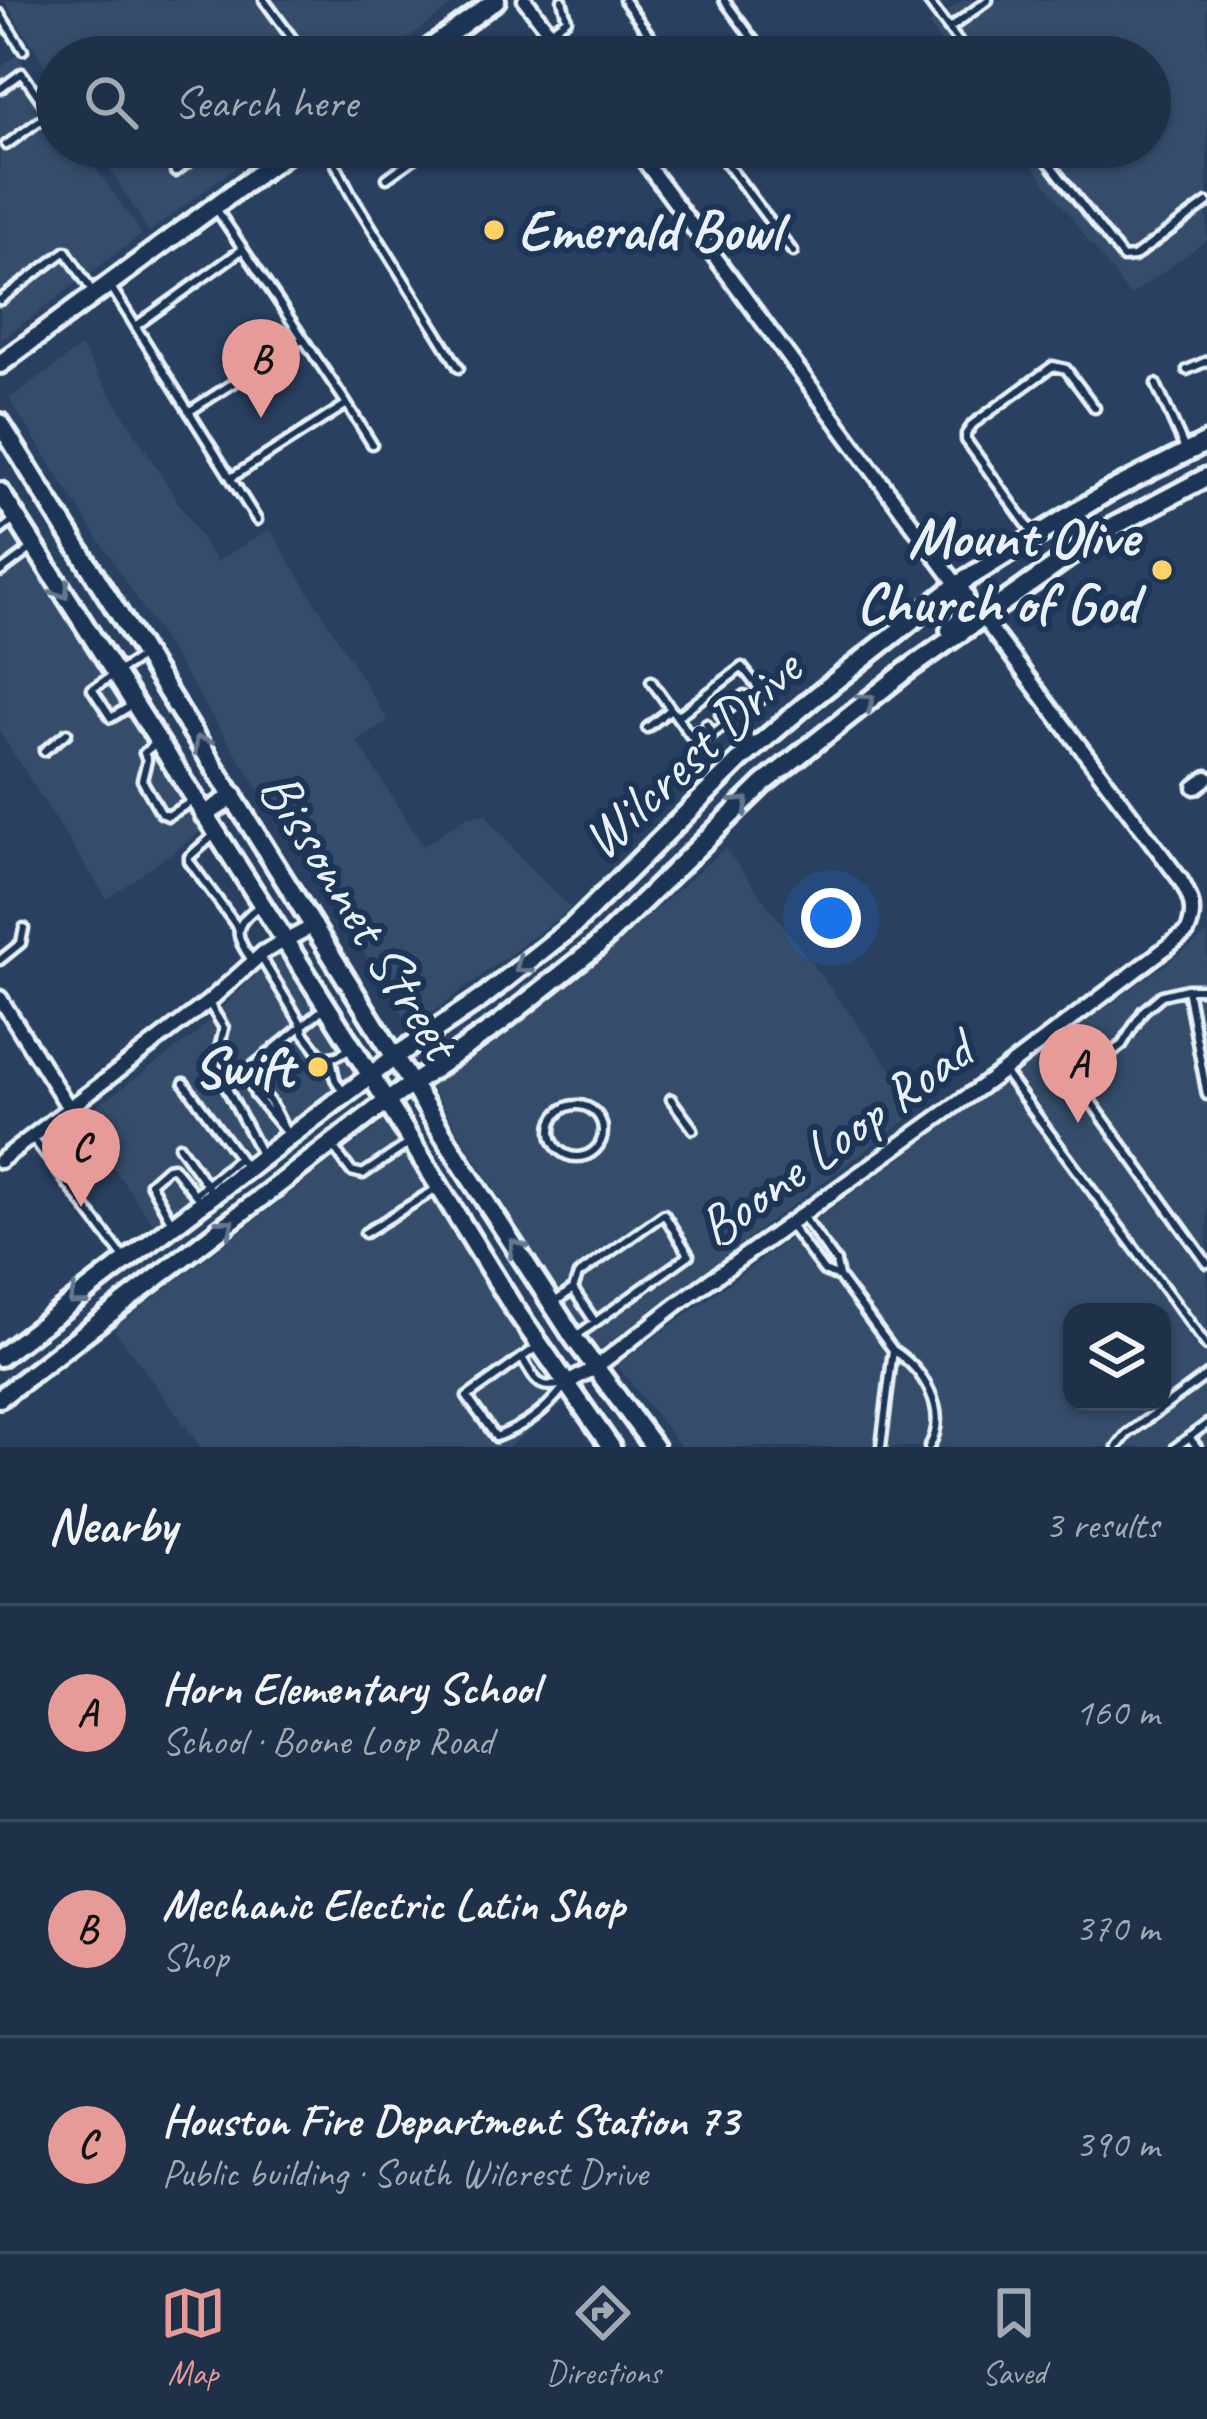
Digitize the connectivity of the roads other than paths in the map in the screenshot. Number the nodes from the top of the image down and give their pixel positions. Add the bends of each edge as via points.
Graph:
1 (264, 0) edge
2 (496, 0) edge
3 (525, 0) edge
4 (624, 0) edge
5 (724, 0) edge
6 (927, 0) edge
7 (988, 0) edge
8 (566, 2) edge
9 (1, 18) edge
10 (949, 29) junction
11 (549, 32) junction
12 (291, 36) edge
13 (447, 36) edge
14 (552, 36) edge
15 (650, 36) edge
16 (751, 36) edge
17 (954, 36) edge
18 (23, 50) dead end
19 (0, 89) edge
20 (36, 92) edge
21 (36, 122) edge
22 (6, 145) dead end
23 (180, 168) edge
24 (266, 168) edge
25 (338, 168) edge
26 (401, 168) edge
27 (650, 168) edge
28 (730, 168) edge
29 (1053, 168) edge
30 (175, 172) dead end
31 (387, 178) dead end
32 (1207, 202) edge
33 (214, 206) junction
34 (243, 249) junction
35 (794, 253) dead end
36 (102, 289) junction
37 (0, 300) edge
38 (136, 326) junction
39 (303, 338) junction
40 (1207, 361) edge
41 (0, 364) edge
42 (459, 368) dead end
43 (1187, 370) dead end
44 (1156, 384) dead end
45 (347, 404) junction
46 (1095, 408) dead end
47 (189, 412) junction
48 (0, 423) edge
49 (1207, 442) edge
50 (372, 444) dead end
51 (1186, 452) junction
52 (1207, 477) edge
53 (231, 478) junction
54 (0, 492) edge
55 (16, 518) junction
56 (257, 520) dead end
57 (0, 530) edge
58 (1035, 536) junction
59 (34, 546) junction
60 (0, 572) edge
61 (957, 585) junction
62 (982, 617) junction
63 (145, 655) junction
64 (906, 671) junction
65 (115, 674) junction
66 (651, 681) dead end
67 (744, 694) dead end
68 (811, 700) junction
69 (734, 703) dead end
70 (133, 704) junction
71 (752, 705) junction
72 (103, 706) junction
73 (93, 713) dead end
74 (680, 714) junction
75 (720, 714) dead end
76 (734, 718) junction
77 (706, 724) dead end
78 (646, 728) dead end
79 (829, 730) junction
80 (697, 731) dead end
81 (67, 734) dead end
82 (713, 734) junction
83 (157, 741) junction
84 (705, 741) junction
85 (756, 746) junction
86 (44, 751) dead end
87 (1207, 778) edge
88 (1195, 788) dead end
89 (234, 796) junction
90 (199, 807) junction
91 (693, 808) junction
92 (216, 834) junction
93 (702, 844) junction
94 (261, 905) junction
95 (315, 925) junction
96 (573, 926) junction
97 (24, 928) dead end
98 (238, 928) junction
99 (283, 940) junction
100 (596, 947) junction
101 (256, 959) junction
102 (0, 960) edge
103 (1187, 989) junction
104 (1207, 989) edge
105 (0, 998) edge
106 (208, 1002) junction
107 (326, 1007) junction
108 (302, 1025) junction
109 (1046, 1039) junction
110 (352, 1047) junction
111 (396, 1056) junction
112 (331, 1059) junction
113 (1003, 1071) junction
114 (371, 1076) junction
115 (1075, 1079) junction
116 (184, 1083) dead end
117 (412, 1083) junction
118 (1207, 1095) edge
119 (345, 1096) junction
120 (670, 1099) dead end
121 (386, 1102) junction
122 (69, 1108) junction
123 (693, 1129) dead end
124 (287, 1134) junction
125 (32, 1136) junction
126 (411, 1142) junction
127 (332, 1145) junction
128 (178, 1146) dead end
129 (262, 1157) junction
130 (573, 1157) joint
131 (0, 1161) edge
132 (243, 1164) junction
133 (439, 1187) junction
134 (204, 1194) junction
135 (802, 1215) junction
136 (173, 1224) junction
137 (789, 1224) junction
138 (365, 1234) dead end
139 (125, 1260) junction
140 (1207, 1263) edge
141 (839, 1277) junction
142 (150, 1284) junction
143 (573, 1288) junction
144 (552, 1304) junction
145 (595, 1322) junction
146 (574, 1338) junction
147 (540, 1345) junction
148 (1207, 1346) edge
149 (893, 1350) junction
150 (0, 1357) edge
151 (522, 1358) junction
152 (595, 1368) junction
153 (1207, 1375) edge
154 (567, 1384) junction
155 (0, 1398) edge
156 (1207, 1424) edge
157 (1190, 1437) junction
158 (611, 1447) edge
159 (654, 1447) edge
160 (880, 1447) edge
161 (929, 1447) edge
162 (1117, 1447) edge
163 (1176, 1447) edge
164 (1197, 1447) edge

1 - 12 lane
2 - 13 main road
3 - 11 street
4 - 15 lane
5 - 16 lane
6 - 10 lane
7 - 10 lane
8 - 11 lane via 567,19
9 - 18 lane
10 - 17 lane
11 - 14 street
19 - 20 lane via 22,73
21 - 22 lane
23 - 30 lane
24 - 33 main road
25 - 42 lane
26 - 31 lane
27 - 61 street
28 - 35 lane
29 - 32 lane via 1123,258
33 - 34 lane
33 - 36 main road
34 - 38 lane
34 - 39 lane
36 - 37 lane via 66,251
36 - 38 lane
36 - 41 main road
38 - 47 lane
39 - 45 lane
39 - 47 lane
40 - 43 lane
44 - 51 lane
45 - 50 lane
45 - 53 lane
46 - 58 lane via 1066,369 1053,366 967,434
47 - 53 lane
48 - 63 main road, Bissonnet Street
49 - 51 main road, Wilcrest Drive
51 - 58 main road, Wilcrest Drive
52 - 62 main road, Wilcrest Drive via 1105,531
53 - 56 lane
54 - 55 main road, Bissonnet Street
55 - 57 lane
55 - 59 main road, Bissonnet Street
58 - 61 main road, Wilcrest Drive
59 - 60 lane
59 -> 65 main road, Bissonnet Street
61 - 64 main road via 967,603 962,620
61 - 68 main road, Wilcrest Drive
62 - 64 main road, Wilcrest Drive
62 - 109 street, Boone Loop Road via 1180,879 1192,907 1180,940
63 - 65 lane
89 -> 63 main road, Bissonnet Street
79 -> 64 main road, Wilcrest Drive
65 - 70 main road, Bissonnet Street
65 - 72 lane via 92,689
66 - 74 lane
67 - 71 lane
68 - 79 main road
68 - 85 main road, Wilcrest Drive
69 - 76 lane
70 - 72 lane via 111,718
70 - 83 main road, Bissonnet Street
71 - 74 lane via 765,696 742,668
71 - 76 lane
72 - 73 lane
74 - 78 lane
74 - 84 lane via 698,746
75 - 76 lane
76 - 82 lane
76 - 85 lane
77 - 82 lane
93 -> 79 main road, Wilcrest Drive
80 - 84 lane
81 - 86 lane
82 - 84 lane
83 - 90 main road, Bissonnet Street
83 - 90 lane via 144,753 142,780 161,812
85 - 91 main road, Wilcrest Drive
87 - 88 street
89 - 90 main road
89 - 95 main road, Bissonnet Street
90 - 92 main road, Bissonnet Street
91 - 93 main road
91 - 96 main road, Wilcrest Drive
92 - 94 main road, Bissonnet Street
92 - 98 lane via 189,860
93 - 100 main road, Wilcrest Drive
94 - 98 lane
94 - 99 main road, Bissonnet Street
95 - 99 street
95 - 111 main road, Bissonnet Street
96 - 100 main road
96 -> 111 main road, Wilcrest Drive
97 - 102 lane via 21,943
98 - 101 lane via 240,944
99 - 101 street
99 - 107 main road, Bissonnet Street
100 - 117 main road, Wilcrest Drive
101 - 106 street
101 - 108 lane
103 - 104 lane
103 - 115 lane via 1162,995 1122,1045
103 - 118 lane
105 - 122 street
106 - 122 street
106 - 129 lane via 224,1028 215,1066
107 - 108 lane
107 - 110 main road, Bissonnet Street
108 - 112 lane via 322,1058
108 - 124 lane via 248,1071
109 - 113 street, Boone Loop Road
109 - 115 lane
110 - 112 lane
110 - 114 main road, Bissonnet Street
111 - 114 main road, Wilcrest Drive
111 - 117 main road, Bissonnet Street
112 - 119 lane
113 - 135 street, Boone Loop Road
113 - 148 lane
114 - 119 main road, Wilcrest Drive
114 - 121 main road, Bissonnet Street
115 - 140 lane
116 - 132 lane
117 - 121 main road, Wilcrest Drive
144 -> 117 main road, Bissonnet Street
119 - 124 main road, Wilcrest Drive
120 - 123 lane
121 - 126 main road, Bissonnet Street
121 - 127 main road, Wilcrest Drive
122 - 125 street
124 - 129 main road, Wilcrest Drive
125 - 131 street
125 - 139 lane
126 - 127 lane via 363,1174 351,1171
126 - 133 main road, Bissonnet Street
142 -> 127 main road, Wilcrest Drive
128 - 134 lane
129 - 132 main road, Wilcrest Drive
130 - 130 lane via 551,1133 562,1109 578,1105 593,1110 603,1132 597,1148
132 - 134 main road, Wilcrest Drive
133 - 138 lane
133 - 147 main road, Bissonnet Street
134 - 136 main road, Wilcrest Drive
134 - 136 lane via 172,1167 152,1180
135 - 137 street, Boone Loop Road
135 - 141 lane
136 - 139 main road, Wilcrest Drive
137 - 141 lane via 824,1271
137 - 152 street, Boone Loop Road
139 - 142 main road
139 -> 150 main road, Wilcrest Drive
141 - 149 lane
142 - 155 main road, Wilcrest Drive
143 - 144 lane
143 - 145 lane
143 - 145 lane via 578,1275 664,1214 689,1255
144 - 146 main road, Bissonnet Street
145 - 146 lane
146 - 152 main road, Bissonnet Street
147 - 151 lane
147 - 154 main road, Bissonnet Street
149 - 160 lane
149 - 161 lane via 933,1396 938,1410
151 - 154 lane via 544,1387
151 - 154 lane via 467,1397 496,1437 544,1411
152 - 154 street, Boone Loop Road
152 - 159 main road, Bissonnet Street
153 - 162 lane
154 - 158 main road, Bissonnet Street
156 - 157 lane
157 - 163 lane
157 - 164 lane

